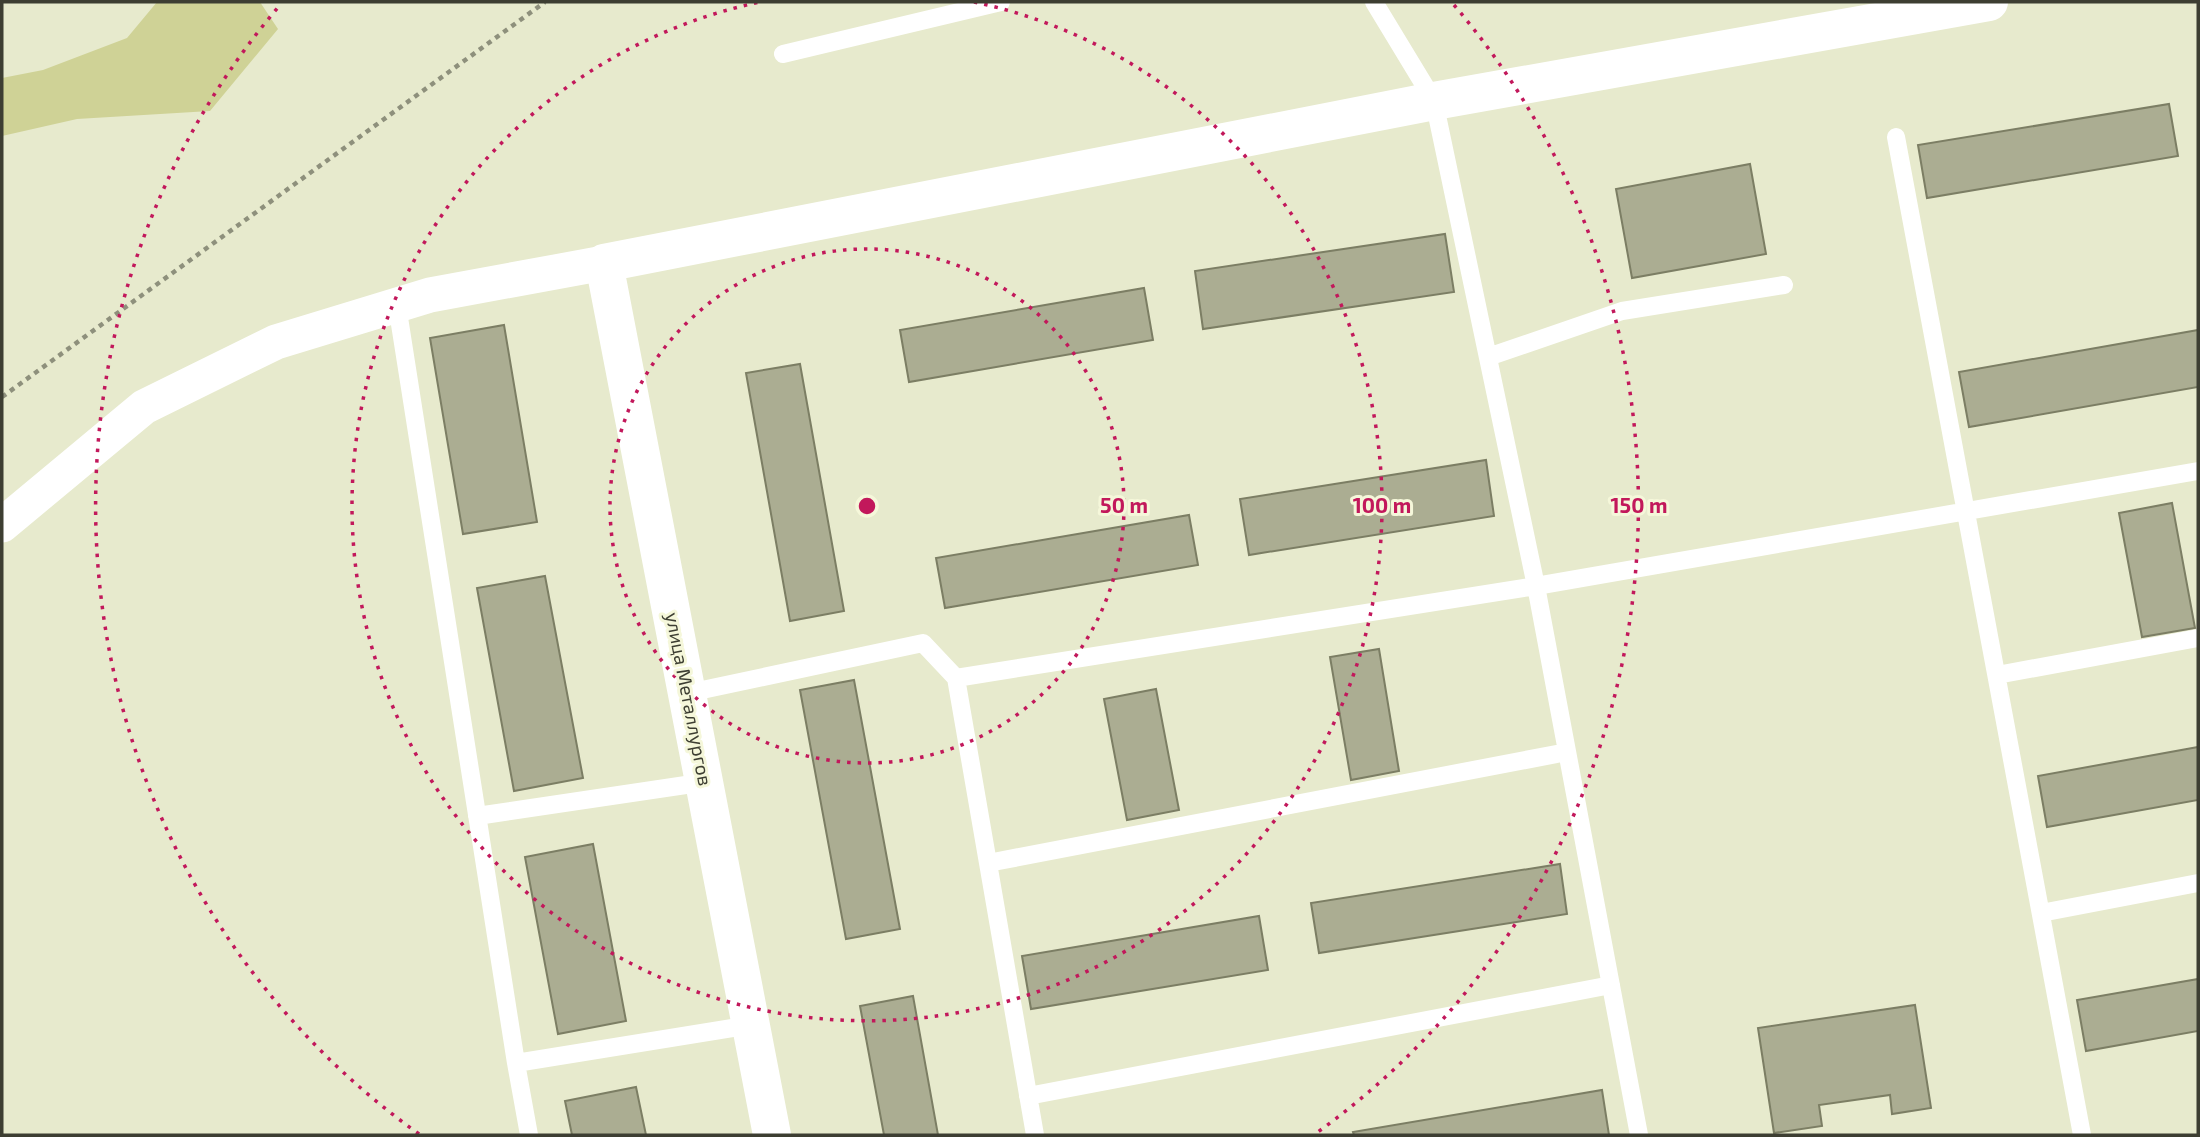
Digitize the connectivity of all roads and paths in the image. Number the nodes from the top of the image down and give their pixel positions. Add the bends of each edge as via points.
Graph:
1 (545, 2) edge
2 (1001, 2) edge
3 (1374, 2) edge
4 (1989, 2) edge
5 (782, 54) dead end
6 (1434, 101) junction
7 (1896, 137) dead end
8 (604, 263) junction
9 (1784, 285) dead end
10 (397, 305) junction
11 (1488, 357) junction
12 (2, 397) edge
13 (2198, 471) edge
14 (1967, 511) junction
15 (2, 525) edge
16 (1536, 586) junction
17 (2198, 638) edge
18 (1997, 675) junction
19 (956, 678) junction
20 (688, 693) junction
21 (1567, 752) junction
22 (706, 782) junction
23 (477, 816) junction
24 (988, 863) junction
25 (2198, 883) edge
26 (2041, 913) junction
27 (1611, 985) junction
28 (751, 1025) junction
29 (516, 1063) junction
30 (1028, 1096) junction
31 (530, 1135) edge
32 (772, 1135) edge
33 (1035, 1135) edge
34 (1639, 1135) edge
35 (2082, 1135) edge

1 - 12 path
2 - 5 lane
3 - 6 lane
4 - 6 main road
6 - 8 main road
6 - 11 lane
7 - 14 lane
8 - 10 street
8 - 20 main road, улица Металлургов
9 - 11 lane via 1622,311
10 - 15 street via 276,342 144,407
10 - 23 lane
11 - 16 lane
13 - 14 lane
14 - 16 lane
14 - 18 lane
16 - 19 lane
16 - 21 lane
17 - 18 lane
18 - 26 lane
19 - 20 lane via 923,643
19 - 24 lane
20 - 22 main road, улица Металлургов
21 - 24 lane
21 - 27 lane
22 - 23 lane
22 - 28 main road, улица Металлургов
23 - 29 lane
24 - 30 lane
25 - 26 lane
26 - 35 lane
27 - 30 lane
27 - 34 lane
28 - 29 lane
28 - 32 main road, улица Металлургов
29 - 31 lane
30 - 33 lane

